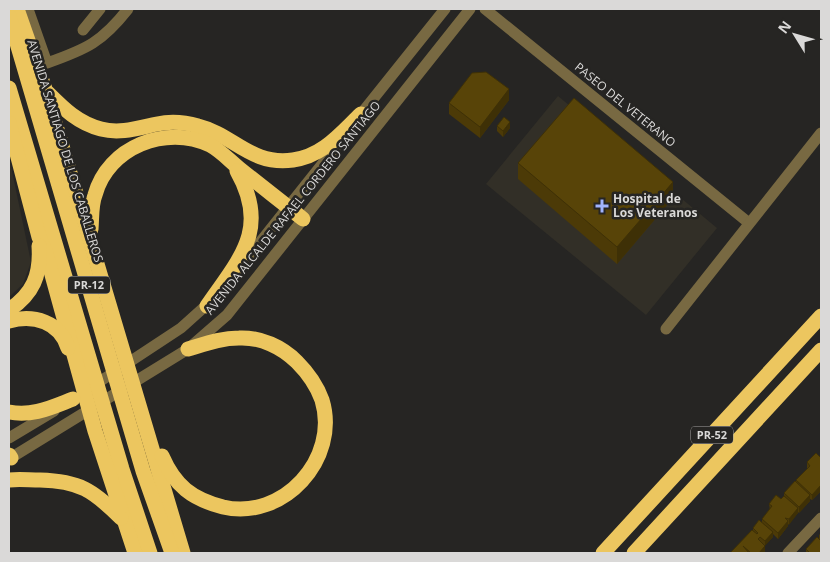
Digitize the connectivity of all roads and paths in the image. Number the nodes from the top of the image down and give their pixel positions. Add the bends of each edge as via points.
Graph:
1 (17, 9) edge
2 (28, 9) edge
3 (100, 9) edge
4 (128, 9) edge
5 (444, 9) edge
6 (470, 9) edge
7 (485, 9) edge
8 (9, 16) edge
9 (83, 30) dead end
10 (9, 88) edge
11 (45, 89) junction
12 (9, 99) edge
13 (361, 114) junction
14 (9, 122) edge
15 (821, 133) edge
16 (232, 163) junction
17 (288, 208) junction
18 (303, 219) junction
19 (749, 223) junction
20 (39, 237) junction
21 (91, 240) junction
22 (207, 306) junction
23 (9, 310) edge
24 (821, 316) edge
25 (9, 321) edge
26 (666, 329) dead end
27 (188, 349) junction
28 (821, 350) edge
29 (80, 372) junction
30 (73, 400) junction
31 (13, 413) edge
32 (142, 415) junction
33 (9, 438) edge
34 (9, 458) edge
35 (9, 480) edge
36 (821, 518) edge
37 (124, 520) junction
38 (175, 522) junction
39 (623, 532) junction
40 (135, 553) edge
41 (150, 553) edge
42 (172, 553) edge
43 (183, 553) edge
44 (189, 553) edge
45 (595, 553) edge
46 (603, 553) edge
47 (634, 553) edge
48 (788, 553) edge

1 - 11 highway
2 - 4 street via 48,63 93,44
3 - 9 street
5 - 13 street, AVENIDA ALCALDE RAFAEL CORDERO SANTIAGO
6 - 18 street, AVENIDA ALCALDE RAFAEL CORDERO SANTIAGO
7 - 19 street, PASEO DEL VETERANO via 580,91
8 - 42 highway, AVENIDA SANTIAGO DE LOS CABALLEROS / PR-12 via 143,471
10 - 12 highway
10 - 41 highway, PR-12
11 - 13 highway via 72,116 102,130 123,131 171,122 188,124 218,133 257,156 281,161 304,158 324,149
11 - 21 highway
13 - 17 street, AVENIDA ALCALDE RAFAEL CORDERO SANTIAGO
14 - 20 highway
15 - 19 street
16 - 17 highway
16 - 21 highway via 209,145 180,137 152,140 130,149 111,165 94,195
16 - 22 highway via 248,195 251,226 243,252
17 - 18 highway
17 - 22 street, AVENIDA ALCALDE RAFAEL CORDERO SANTIAGO
18 - 27 street, AVENIDA ALCALDE RAFAEL CORDERO SANTIAGO via 226,314
19 - 26 street
20 - 23 highway via 40,264 36,279 25,296
20 - 29 highway
21 - 32 highway
22 - 30 street, AVENIDA ALCALDE RAFAEL CORDERO SANTIAGO via 181,328
24 - 39 highway, PR-52
25 - 29 highway via 32,318 54,327 66,341
27 - 32 highway via 217,340 253,339 274,345 302,367 321,399 324,423 322,446 306,478 288,494 268,505 236,510 213,504 196,497 174,480 156,436
27 - 34 street, AVENIDA ALCALDE RAFAEL CORDERO SANTIAGO
28 - 47 highway, PR-52
29 - 37 highway
30 - 31 highway via 35,413
30 - 33 street, AVENIDA ALCALDE RAFAEL CORDERO SANTIAGO
32 - 38 highway
35 - 37 highway via 59,481 76,485 101,498
36 - 48 street
37 - 40 highway
38 - 43 highway
38 - 44 highway
39 - 45 highway
39 - 46 highway, PR-52

